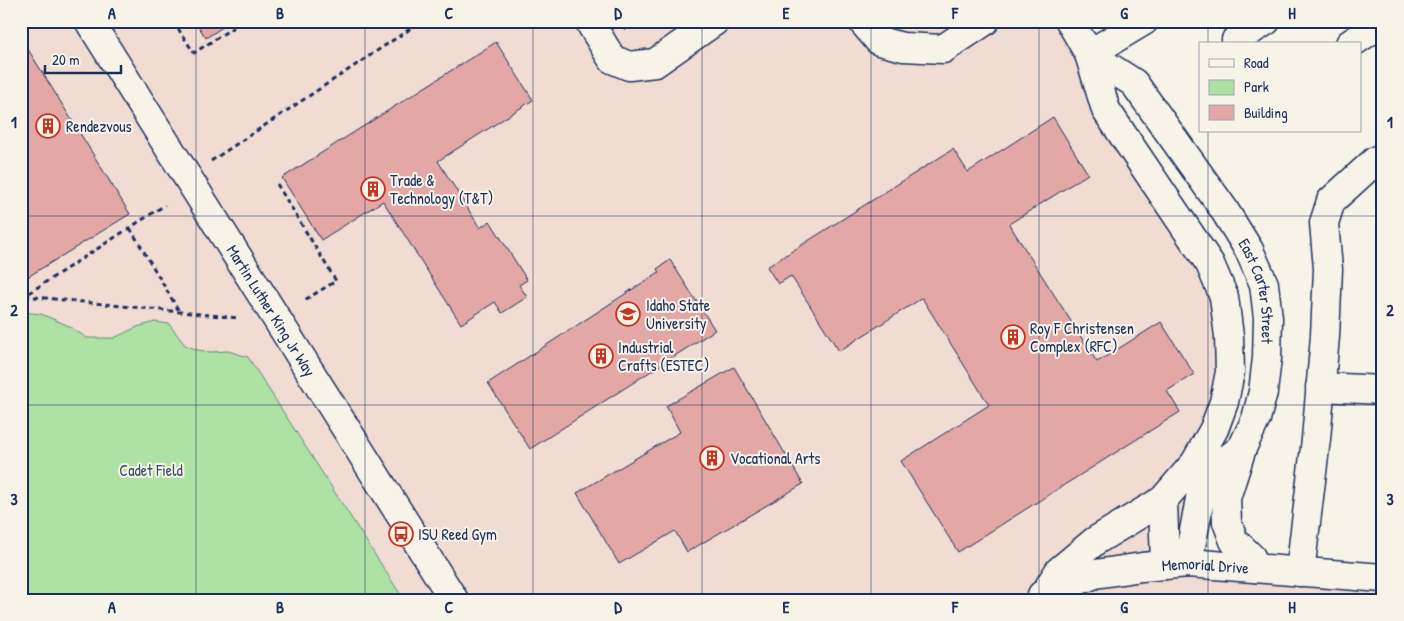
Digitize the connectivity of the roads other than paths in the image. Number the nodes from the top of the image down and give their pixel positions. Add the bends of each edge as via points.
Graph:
1 (89, 21) edge
2 (589, 21) edge
3 (715, 21) edge
4 (862, 21) edge
5 (984, 21) edge
6 (1070, 21) edge
7 (1144, 21) edge
8 (1266, 21) edge
9 (1383, 22) edge
10 (1238, 42) edge
11 (1353, 42) edge
12 (1089, 54) junction
13 (1383, 157) edge
14 (1320, 387) junction
15 (1383, 390) edge
16 (1242, 448) junction
17 (1164, 500) junction
18 (1177, 564) junction
19 (1256, 568) junction
20 (1300, 572) junction
21 (1383, 578) edge
22 (1039, 596) edge
23 (454, 600) edge

1 - 23 street, Martin Luther King Jr Way
2 - 3 street via 612,58 628,66 655,63
4 - 5 street via 879,41 903,47 944,49
6 - 12 street, East Carter Street
7 - 12 street
8 - 10 street
9 - 11 street
12 - 16 street, East Carter Street via 1134,82 1223,208 1249,250 1264,284 1268,318 1263,392 1256,419
12 - 17 street, East Carter Street via 1106,110 1210,264 1224,297 1230,336 1230,372 1224,402 1214,429 1195,463
13 - 14 street via 1331,201 1324,223 1328,269
14 - 15 street
14 - 20 street
16 - 18 street, East Carter Street via 1204,477
16 - 19 street via 1226,498 1227,522 1234,541 1252,557
17 - 18 street
17 - 22 street, East Carter Street via 1095,542 1059,571
18 - 19 street, Memorial Drive
18 - 22 street, Memorial Drive via 1095,574
19 - 20 street, Memorial Drive
20 - 21 street, Memorial Drive

